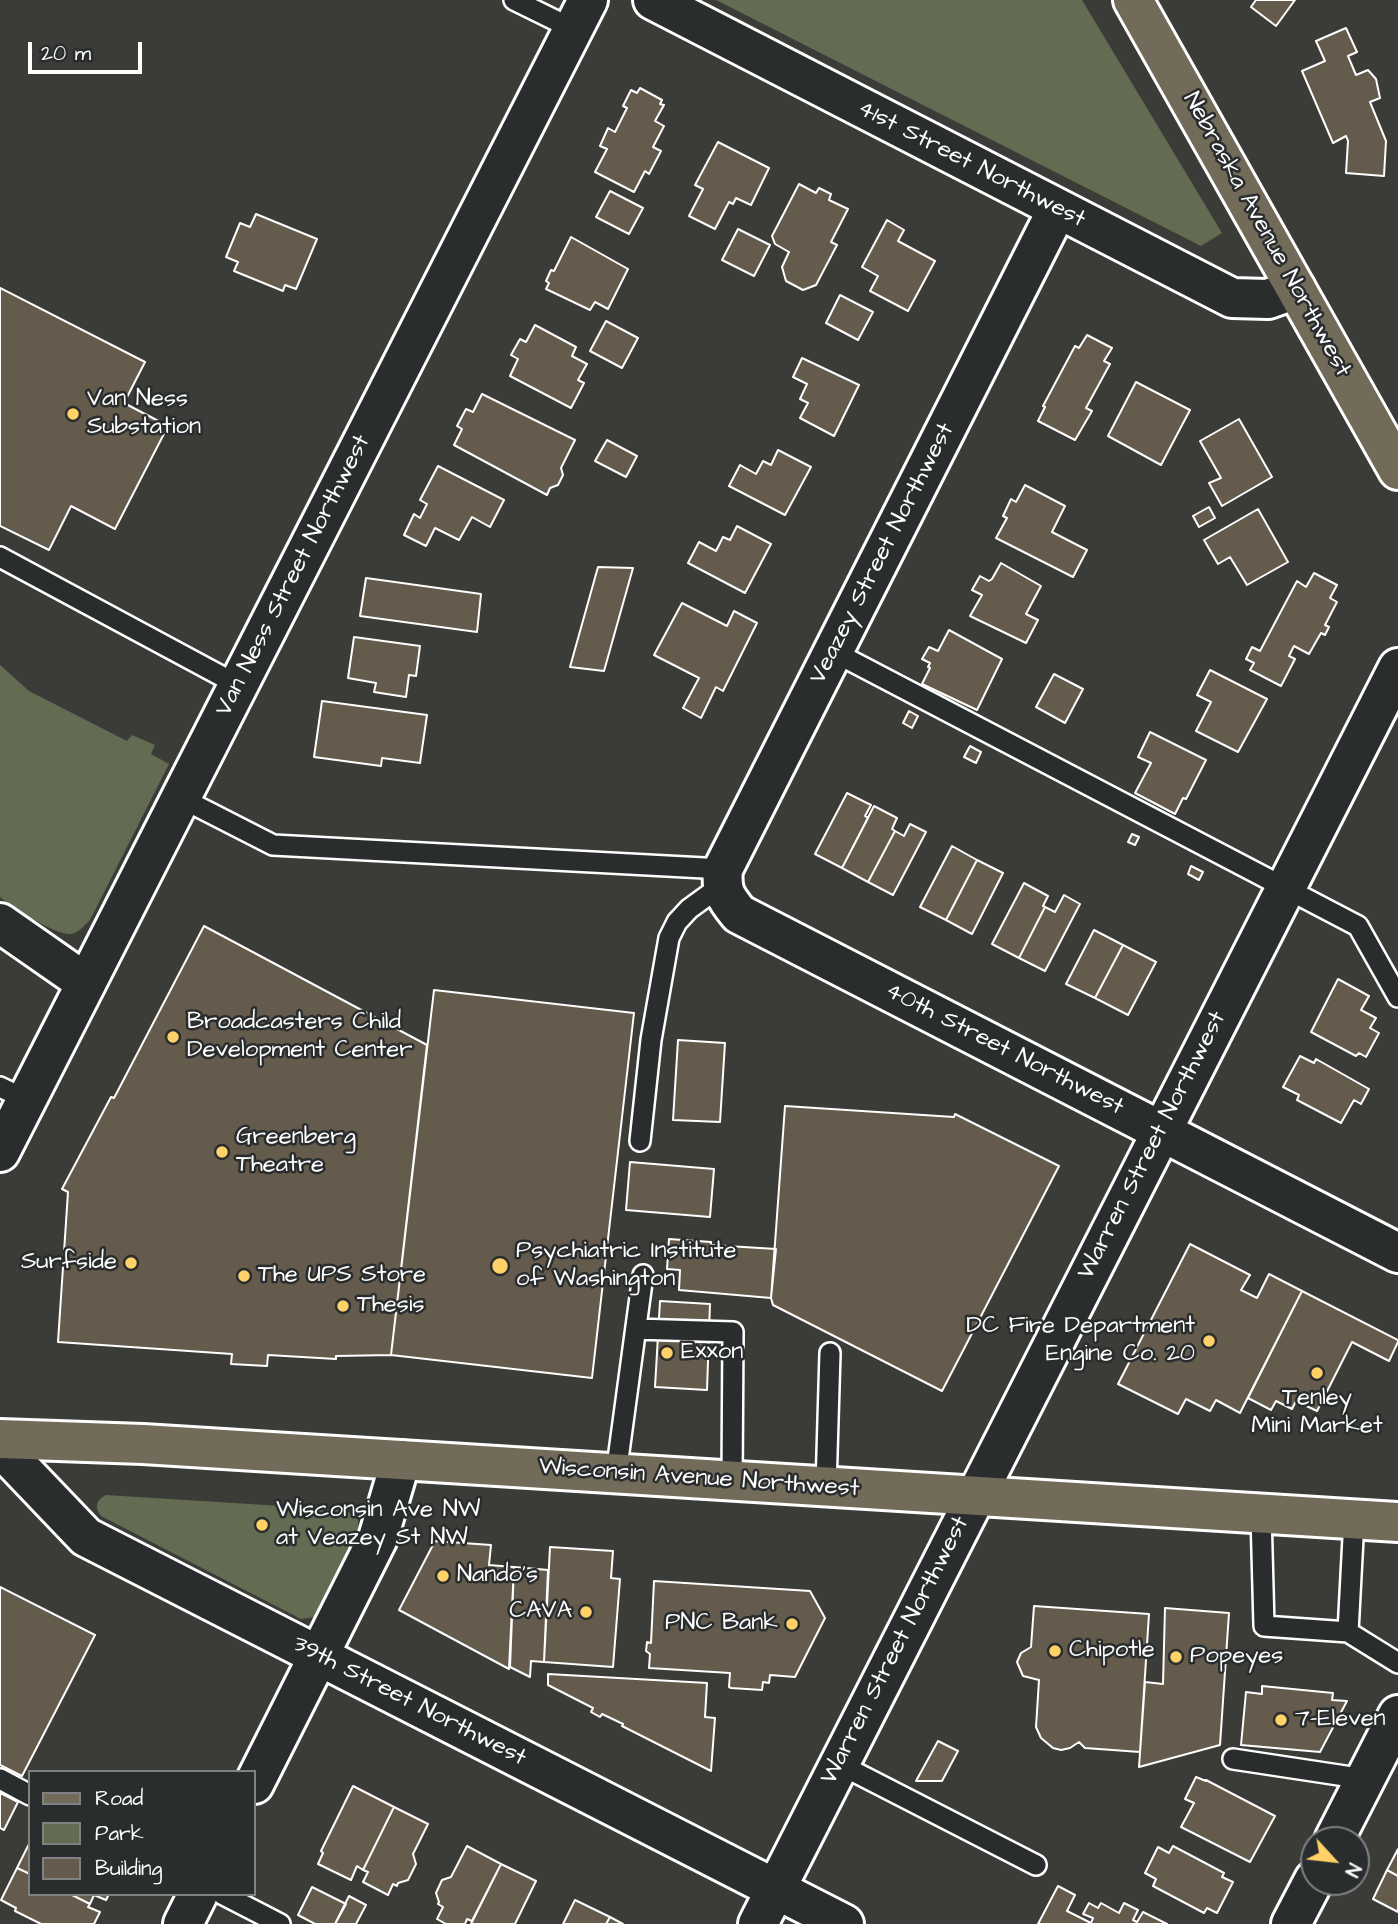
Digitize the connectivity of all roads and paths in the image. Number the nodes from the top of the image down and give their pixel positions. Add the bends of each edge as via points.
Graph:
1 (514, 0) edge
2 (653, 0) edge
3 (1133, 0) edge
4 (580, 15) edge
5 (1057, 210) junction
6 (1296, 289) junction
7 (1398, 470) edge
8 (0, 557) edge
9 (834, 652) junction
10 (1398, 668) edge
11 (238, 685) junction
12 (181, 798) junction
13 (724, 884) junction
14 (1285, 889) junction
15 (0, 923) edge
16 (86, 983) junction
17 (1398, 997) edge
18 (8, 1119) edge
19 (1161, 1130) junction
20 (640, 1141) dead end
21 (1397, 1249) edge
22 (643, 1275) dead end
23 (636, 1329) junction
24 (830, 1353) dead end
25 (0, 1439) edge
26 (0, 1447) edge
27 (401, 1460) junction
28 (616, 1474) junction
29 (732, 1481) junction
30 (826, 1487) junction
31 (975, 1495) junction
32 (1261, 1514) junction
33 (1354, 1519) junction
34 (1398, 1522) edge
35 (1348, 1632) junction
36 (320, 1656) junction
37 (1398, 1663) edge
38 (1397, 1719) edge
39 (1233, 1759) dead end
40 (839, 1764) junction
41 (0, 1779) edge
42 (1365, 1779) junction
43 (256, 1780) edge
44 (28, 1793) edge
45 (1341, 1826) edge
46 (1036, 1865) dead end
47 (775, 1889) junction
48 (197, 1896) edge
49 (226, 1896) edge
50 (1306, 1896) edge
51 (183, 1924) edge
52 (280, 1924) edge
53 (758, 1924) edge
54 (844, 1924) edge
55 (1292, 1924) edge

1 - 4 lane
2 - 5 street, 41st Street Northwest
3 - 6 main road, Nebraska Avenue Northwest
4 - 11 street, Van Ness Street Northwest
5 - 6 street, 41st Street Northwest via 1232,298 1268,299
5 - 9 street, Veazey Street Northwest
6 - 7 main road, Nebraska Avenue Northwest
8 - 11 lane
9 - 13 street, Veazey Street Northwest
9 - 14 lane
10 - 14 street, Warren Street Northwest
11 - 12 street, Van Ness Street Northwest
12 - 13 lane via 273,845
12 - 16 street, Van Ness Street Northwest
13 - 19 street, 40th Street Northwest via 739,914
13 - 20 lane via 689,909 669,938
14 - 17 lane via 1358,926
14 - 19 street, Warren Street Northwest
15 - 16 street
16 - 18 street, Van Ness Street Northwest
19 - 21 street, 40th Street Northwest
19 - 31 street, Warren Street Northwest
22 - 23 lane
23 - 28 lane
23 - 29 lane via 733,1332
24 - 30 lane
25 - 27 main road, Wisconsin Avenue Northwest
26 - 36 street, 39th Street Northwest via 86,1537
27 - 28 main road, Wisconsin Avenue Northwest
27 - 36 street via 379,1538
28 - 29 main road, Wisconsin Avenue Northwest
29 - 30 main road, Wisconsin Avenue Northwest
30 - 31 main road, Wisconsin Avenue Northwest
31 - 32 main road, Wisconsin Avenue Northwest
31 - 40 street, Warren Street Northwest
32 - 33 main road, Wisconsin Avenue Northwest
32 - 35 lane via 1264,1626
33 - 34 main road, Wisconsin Avenue Northwest
33 - 35 lane
35 - 37 lane
36 - 43 street
36 - 47 street, 39th Street Northwest
38 - 42 street
39 - 42 lane
40 - 46 lane
40 - 47 street, Warren Street Northwest
41 - 44 lane
42 - 45 street
47 - 53 street, Warren Street Northwest
47 - 54 street, 39th Street Northwest
48 - 51 street
49 - 52 lane
50 - 55 street

